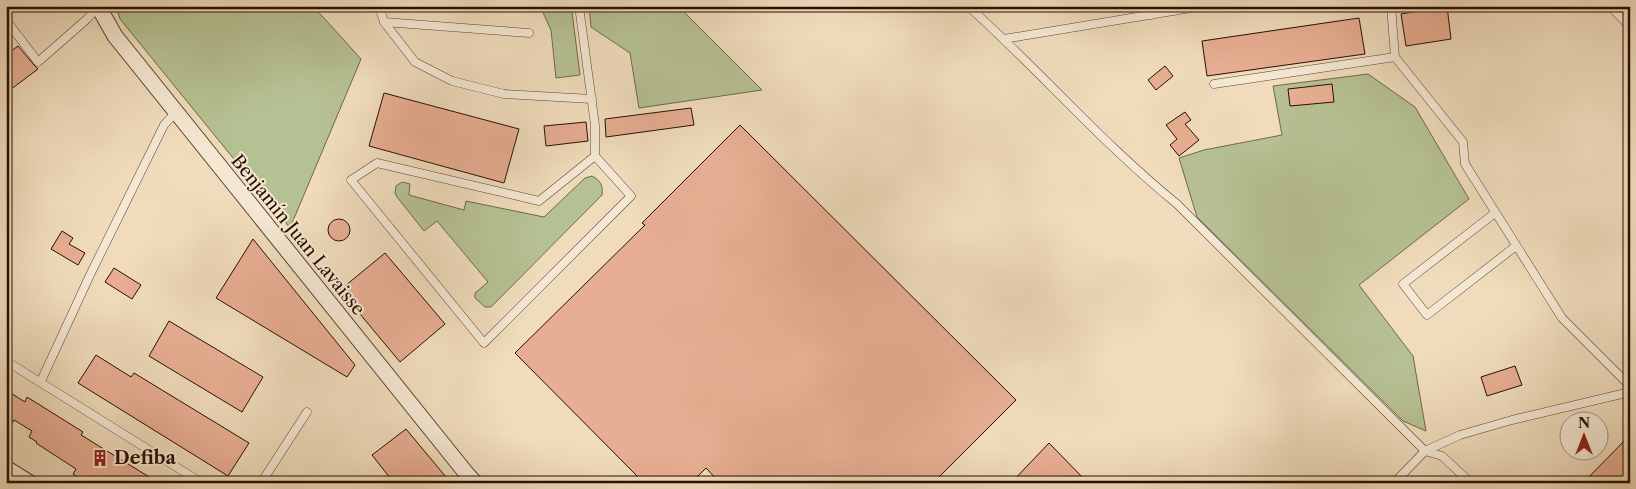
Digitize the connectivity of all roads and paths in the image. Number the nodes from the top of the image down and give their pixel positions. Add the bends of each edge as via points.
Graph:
1 (98, 6) edge
2 (379, 6) edge
3 (579, 6) edge
4 (968, 6) edge
5 (1145, 6) edge
6 (1203, 6) edge
7 (1391, 6) edge
8 (1610, 6) edge
9 (1151, 15) junction
10 (6, 20) edge
11 (384, 22) junction
12 (1630, 27) edge
13 (529, 33) dead end
14 (1004, 39) junction
15 (1395, 58) junction
16 (1214, 84) dead end
17 (592, 100) junction
18 (176, 112) junction
19 (595, 156) junction
20 (1495, 213) junction
21 (1516, 246) junction
22 (6, 360) edge
23 (41, 381) junction
24 (1630, 386) edge
25 (1630, 392) edge
26 (307, 412) dead end
27 (1425, 451) junction
28 (6, 468) edge
29 (30, 483) edge
30 (202, 483) edge
31 (261, 483) edge
32 (475, 483) edge
33 (1394, 483) edge
34 (1471, 483) edge

1 - 10 lane via 38,62
1 - 18 street, Benjamín Juan Lavaisse via 112,31
2 - 11 lane
3 - 17 lane
4 - 14 lane
5 - 9 lane
6 - 9 lane
7 - 15 lane
8 - 12 lane
9 - 14 lane
11 - 13 lane
11 - 17 lane via 415,62 452,81 504,94
14 - 27 lane via 1148,180 1177,204
15 - 16 lane
15 - 20 lane via 1464,142 1465,164
17 - 19 lane
18 - 23 lane via 164,125
18 - 32 street, Benjamín Juan Lavaisse
19 - 19 lane via 539,202 377,163 351,180 484,342 631,196
20 - 21 lane
20 - 21 lane via 1403,284 1427,315
21 - 24 lane via 1562,318
22 - 23 lane
23 - 30 lane
25 - 27 lane via 1512,420 1460,435
26 - 31 lane
27 - 33 lane
27 - 34 lane via 1442,456
28 - 29 street

